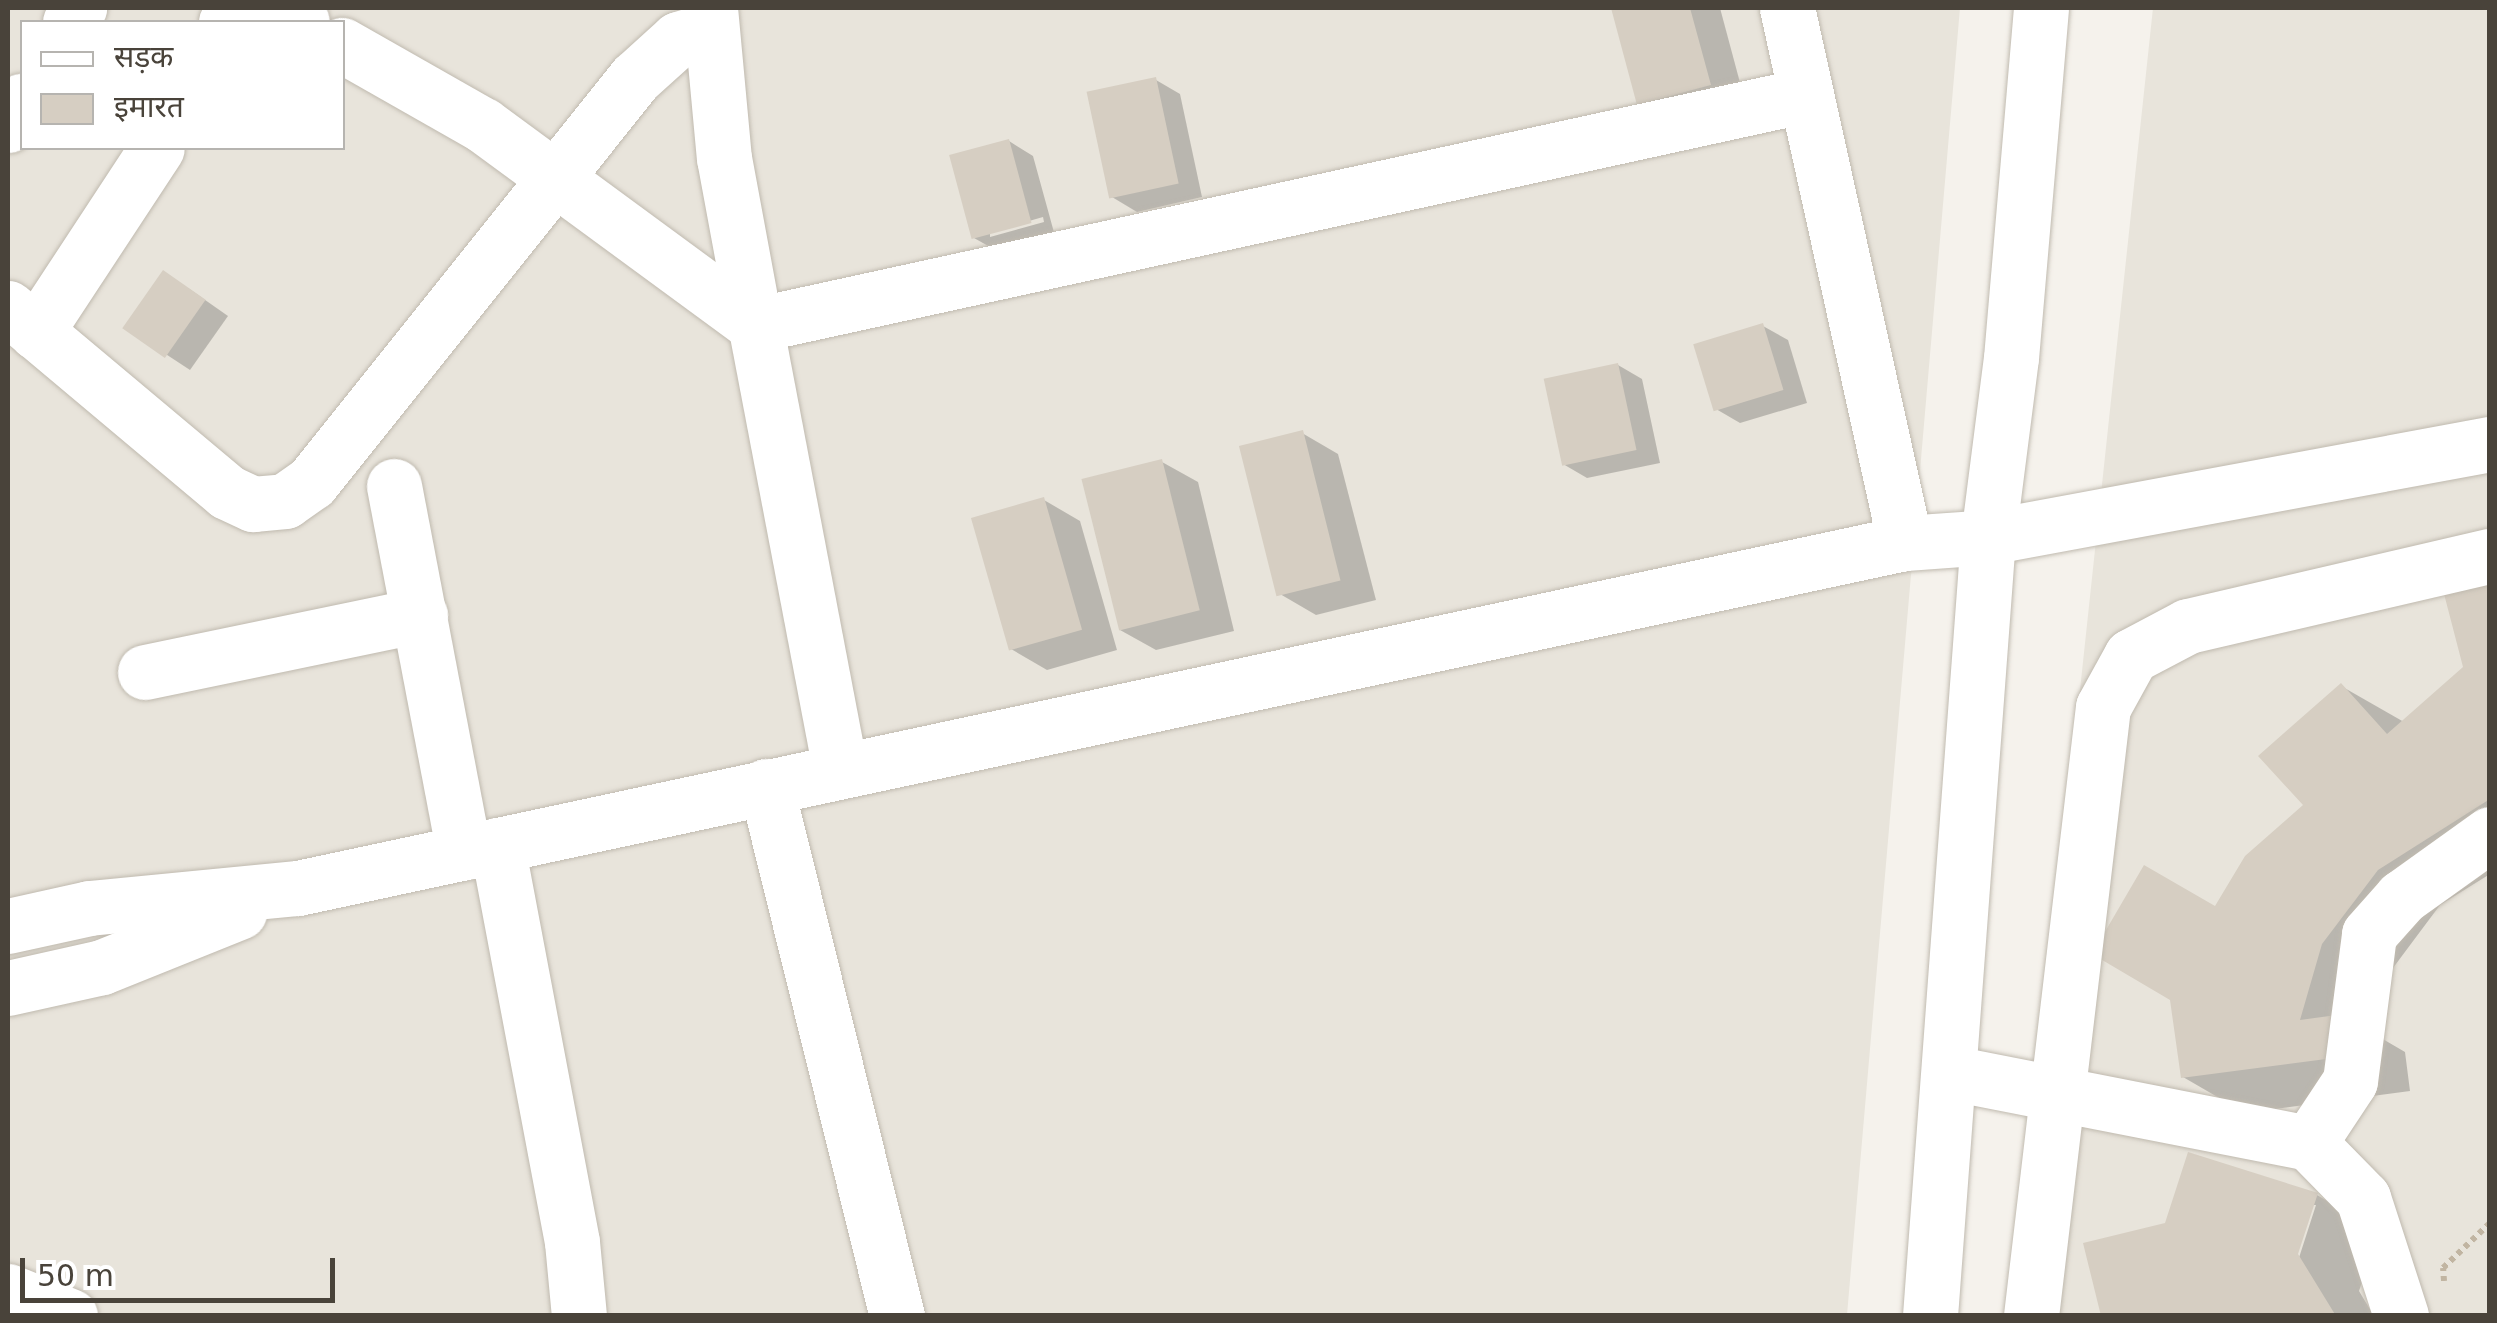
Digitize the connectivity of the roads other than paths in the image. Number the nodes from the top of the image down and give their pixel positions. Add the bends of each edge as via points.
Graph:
1 (276, 8) edge
2 (1787, 8) edge
3 (2041, 8) edge
4 (708, 19) edge
5 (298, 20) edge
6 (345, 48) edge
7 (1806, 95) junction
8 (20, 104) edge
9 (8, 126) edge
10 (155, 150) edge
11 (558, 181) junction
12 (22, 320) edge
13 (755, 325) junction
14 (2490, 444) edge
15 (394, 486) dead end
16 (1988, 537) junction
17 (1905, 543) junction
18 (2490, 556) edge
19 (420, 615) junction
20 (145, 672) dead end
21 (840, 769) junction
22 (766, 786) junction
23 (2490, 834) edge
24 (480, 848) junction
25 (298, 888) junction
26 (8, 926) edge
27 (8, 988) edge
28 (1952, 1073) junction
29 (2057, 1096) junction
30 (2309, 1143) junction
31 (8, 1291) edge
32 (2423, 1307) edge
33 (70, 1316) edge
34 (579, 1316) edge
35 (898, 1316) edge
36 (1930, 1316) edge
37 (2031, 1316) edge

1 - 5 street
2 - 7 street
3 - 16 street via 2011,358
4 - 11 street via 657,54
4 - 13 street
6 - 11 street via 483,125
7 - 13 street
7 - 17 street
8 - 9 street
10 - 12 street
11 - 12 street via 312,482 285,501 253,504 227,492
11 - 13 street
13 - 21 street
14 - 16 street
15 - 19 street
16 - 17 street
16 - 28 street
17 - 21 street
18 - 29 street via 2188,626 2131,656 2103,707
19 - 20 street
19 - 24 street
21 - 22 street
22 - 24 street
22 - 35 street
23 - 30 street via 2402,897 2369,934 2350,1081
24 - 25 street
24 - 34 street via 572,1242
25 - 26 street via 88,908
25 - 27 street via 102,967
28 - 29 street
28 - 36 street
29 - 30 street
29 - 37 street
30 - 32 street via 2364,1198
31 - 33 street

